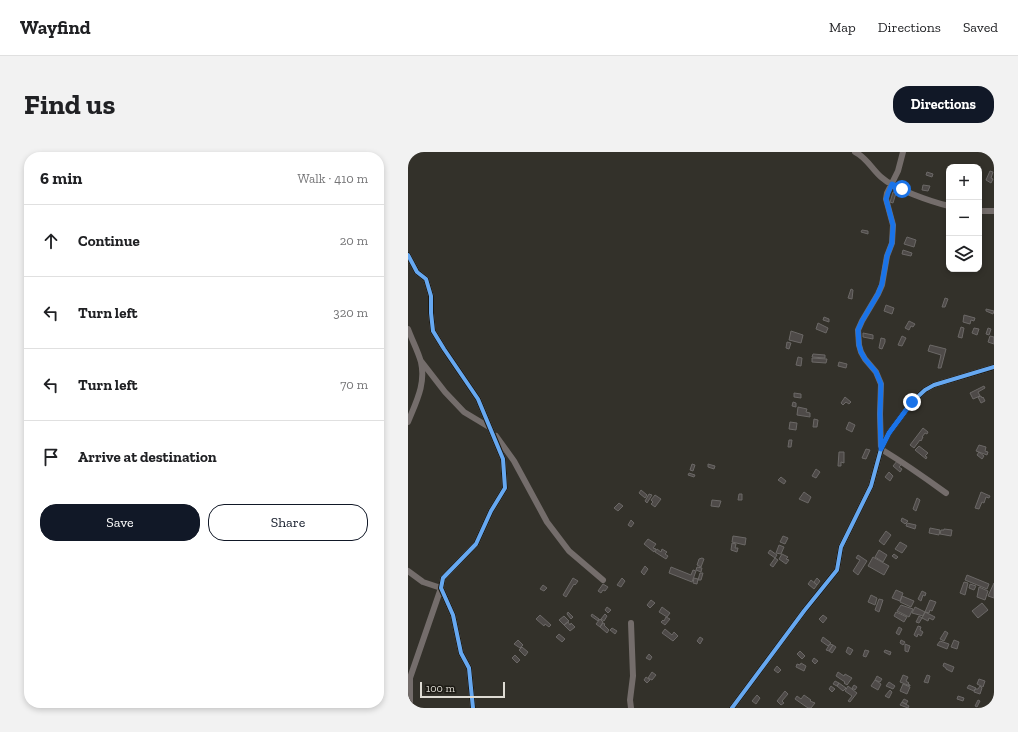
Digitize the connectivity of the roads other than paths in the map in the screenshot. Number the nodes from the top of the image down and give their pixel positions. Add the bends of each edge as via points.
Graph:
1 (855, 152) edge
2 (903, 152) edge
3 (892, 184) junction
4 (946, 205) edge
5 (982, 211) edge
6 (994, 211) edge
7 (408, 255) edge
8 (408, 329) edge
9 (421, 361) junction
10 (994, 367) edge
11 (408, 422) edge
12 (489, 427) junction
13 (881, 449) junction
14 (946, 493) dead end
15 (408, 571) edge
16 (603, 580) dead end
17 (441, 588) junction
18 (631, 623) dead end
19 (409, 701) edge
20 (415, 708) edge
21 (473, 708) edge
22 (630, 708) edge
23 (732, 708) edge

1 - 3 street via 883,179
2 - 3 street
3 - 4 street
3 - 13 street via 886,199 893,225 892,243 882,284 858,330 861,352 876,372 881,384
5 - 6 street
7 - 12 street via 417,272 426,280 431,296 433,331 478,399
8 - 9 street
9 - 11 street via 423,379
9 - 12 street via 464,412
10 - 13 street via 934,385 926,390 912,402 889,433
12 - 16 street via 514,461 547,522 564,545
12 - 17 street via 502,459 505,488 476,544 443,578
13 - 14 street
13 - 23 street via 871,486 841,547 837,570
15 - 17 street via 423,582
17 - 19 street via 410,678
17 - 21 street via 453,616 461,653 469,668
18 - 22 street via 633,676
19 - 20 street

